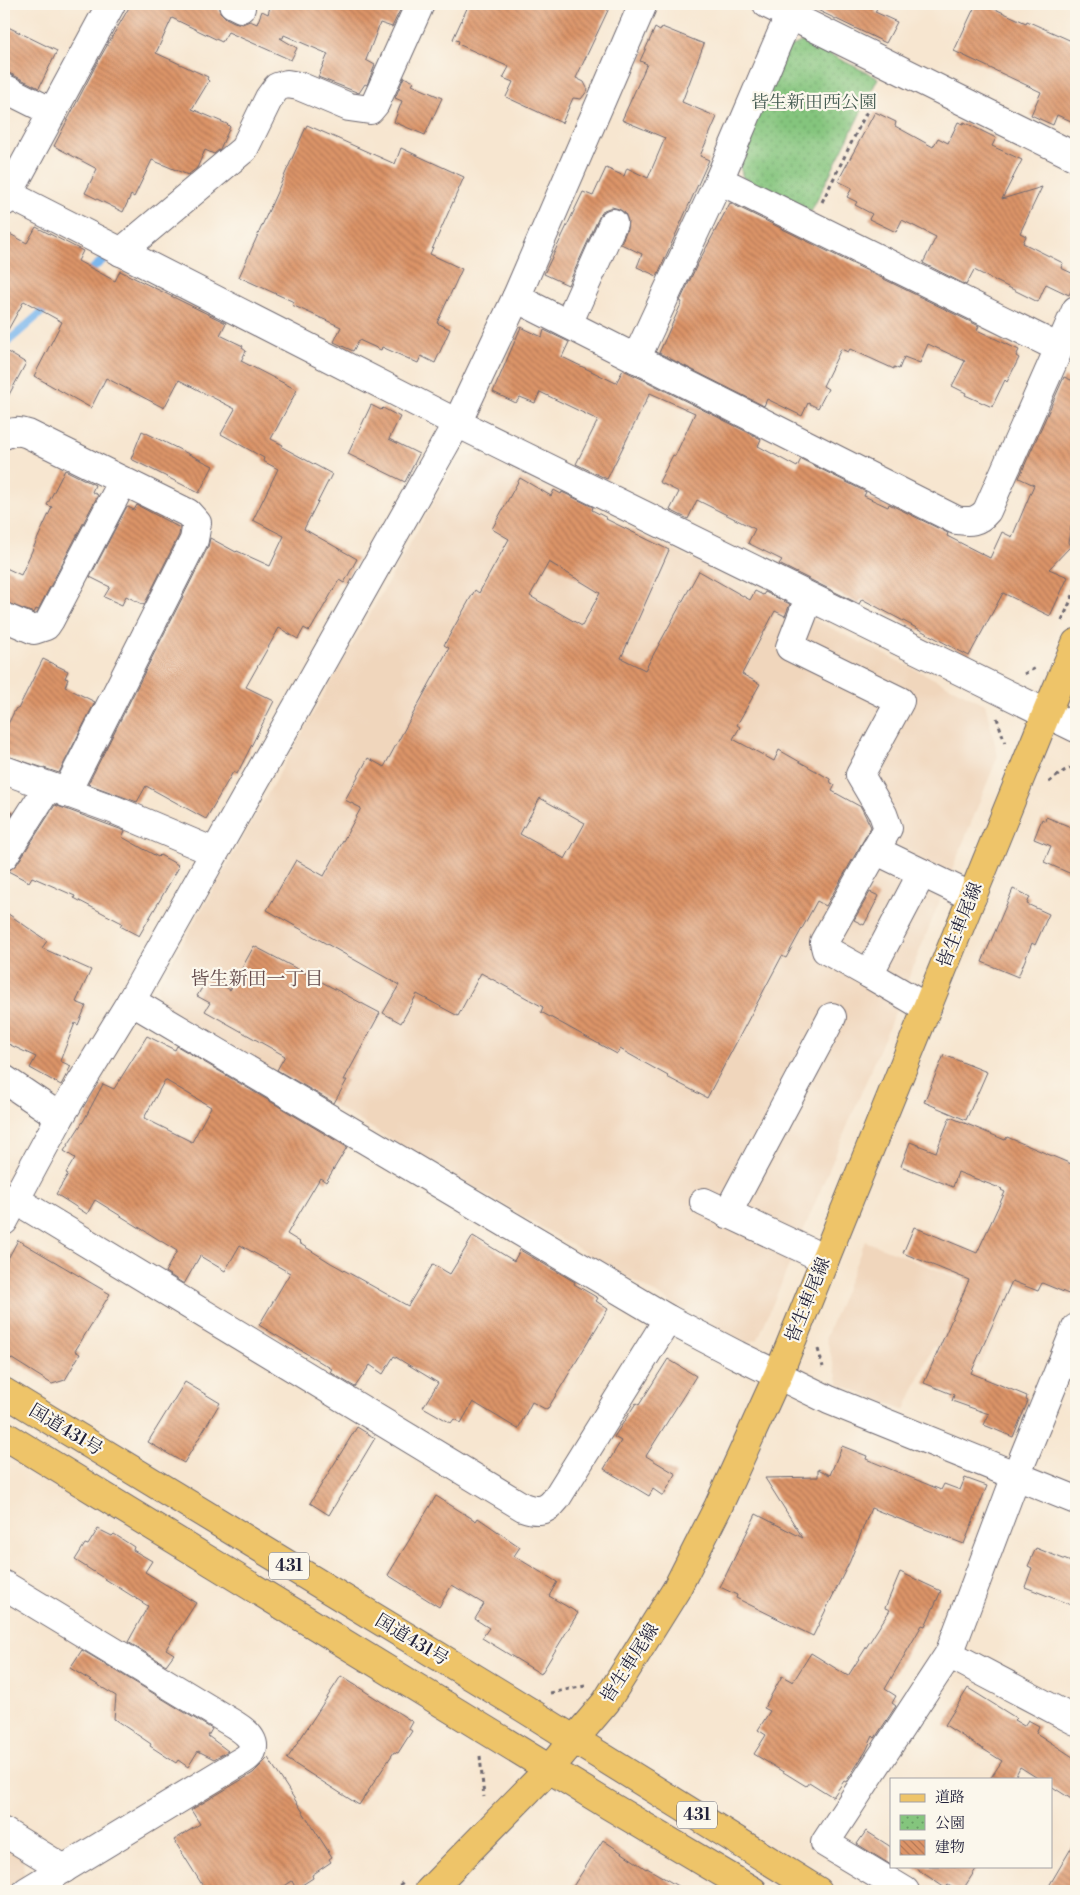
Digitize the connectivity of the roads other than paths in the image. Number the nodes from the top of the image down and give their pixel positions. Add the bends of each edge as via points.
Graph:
1 (110, 4) edge
2 (420, 4) edge
3 (644, 4) edge
4 (783, 7) edge
5 (4, 88) edge
6 (52, 112) junction
7 (1076, 157) edge
8 (719, 180) junction
9 (6, 198) edge
10 (613, 223) dead end
11 (121, 252) junction
12 (516, 298) junction
13 (1076, 310) edge
14 (568, 324) junction
15 (1059, 348) junction
16 (636, 359) junction
17 (457, 423) junction
18 (4, 435) edge
19 (123, 481) junction
20 (809, 598) junction
21 (4, 617) edge
22 (1069, 633) edge
23 (1047, 712) junction
24 (1076, 728) edge
25 (4, 770) edge
26 (57, 790) junction
27 (875, 850) junction
28 (214, 852) junction
29 (4, 856) edge
30 (922, 873) junction
31 (972, 897) junction
32 (869, 974) junction
33 (130, 1001) junction
34 (927, 1008) junction
35 (832, 1017) dead end
36 (4, 1080) edge
37 (60, 1117) junction
38 (10, 1210) edge
39 (825, 1259) junction
40 (668, 1319) junction
41 (1076, 1328) edge
42 (778, 1375) junction
43 (4, 1392) edge
44 (4, 1435) edge
45 (1016, 1476) junction
46 (1076, 1500) edge
47 (4, 1585) edge
48 (949, 1654) junction
49 (1076, 1721) edge
50 (574, 1740) junction
51 (549, 1769) junction
52 (4, 1832) edge
53 (64, 1869) junction
54 (724, 1884) edge
55 (418, 1885) edge
56 (27, 1891) edge
57 (753, 1891) edge
58 (818, 1891) edge
59 (905, 1891) edge

1 - 6 street
2 - 11 street via 370,110 349,107 299,86 287,84 277,87 268,98 244,149
3 - 12 street
4 - 7 street
4 - 8 street
5 - 6 street
6 - 9 street
8 - 15 street
8 - 16 street
9 - 11 street
10 - 14 street
11 - 17 street
12 - 14 street
12 - 17 street
13 - 15 street
14 - 16 street
15 - 16 street via 987,511 982,517 969,522 956,520
17 - 20 street
17 - 28 street
18 - 19 street via 12,431 28,434
19 - 21 street via 46,626 34,630
19 - 26 street via 188,513 197,523 197,531
20 - 23 street
20 - 27 street via 790,647 900,700 860,775 888,828
22 - 23 main road, 皆生車尾線
23 - 24 street
23 - 31 main road, 皆生車尾線
25 - 26 street
26 - 28 street via 115,810
26 - 29 street
27 - 30 street
27 - 32 street via 824,942 826,950
28 - 33 street
30 - 31 street
30 - 32 street
31 - 34 main road, 皆生車尾線
32 - 34 street
33 - 37 street
33 - 40 street
34 - 39 main road, 皆生車尾線
35 - 39 street via 716,1208
36 - 37 street
37 - 38 street
38 - 40 street via 523,1507 536,1511 550,1507 556,1499
39 - 42 main road, 皆生車尾線
40 - 42 street
41 - 45 street
42 - 45 street via 829,1400
42 - 50 main road, 皆生車尾線 via 676,1590 606,1702
43 - 50 main road, 国道431号 / 431
44 - 51 main road, 国道431号 / 431
45 - 46 street
45 - 48 street
47 - 53 street via 243,1730 253,1746 251,1753 235,1765
48 - 49 street
48 - 59 street via 825,1844
50 - 51 main road, 皆生車尾線
50 - 58 main road, 国道431号 / 431
51 - 54 main road, 国道431号 / 431
51 - 55 main road, 皆生車尾線
52 - 53 street
53 - 56 street
54 - 57 main road, 国道431号 / 431

